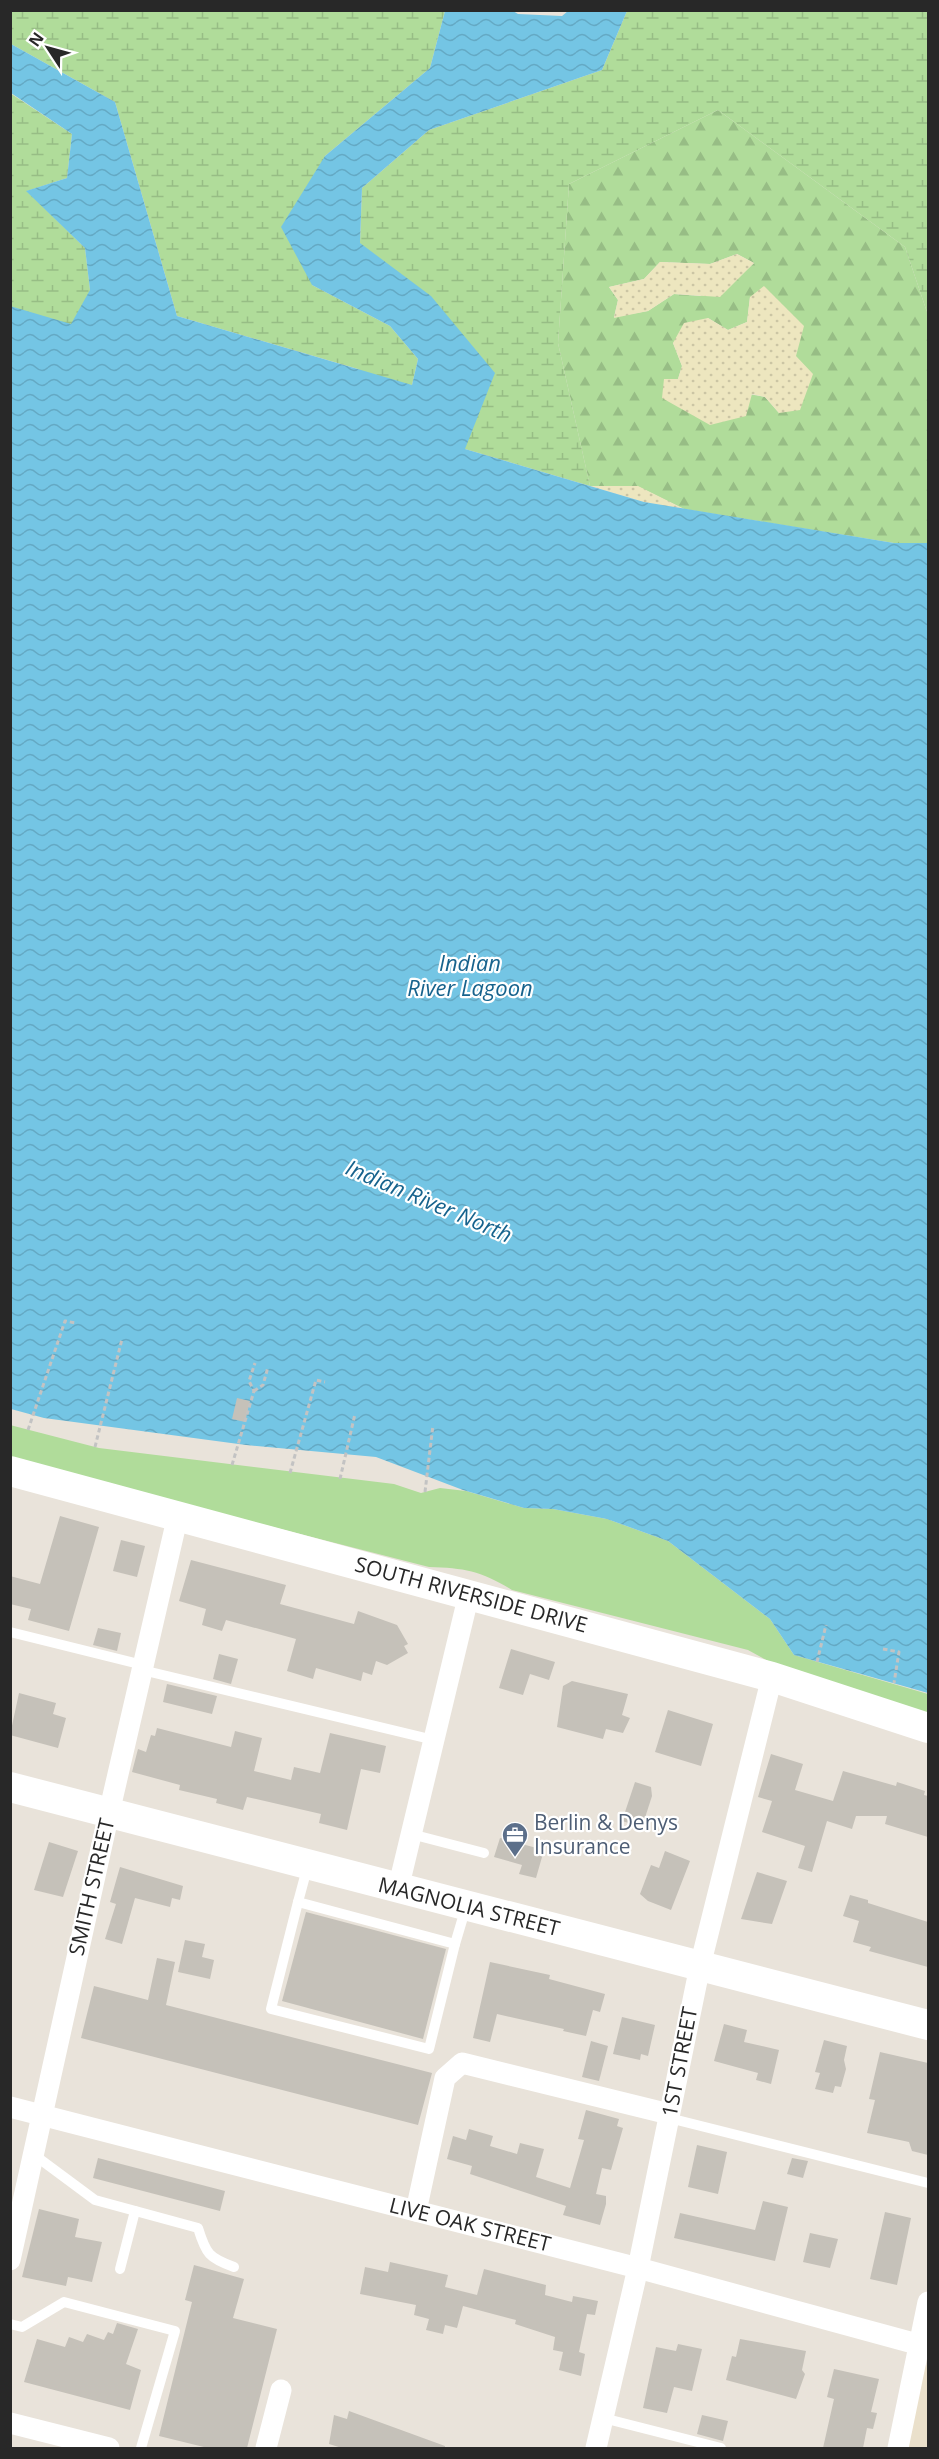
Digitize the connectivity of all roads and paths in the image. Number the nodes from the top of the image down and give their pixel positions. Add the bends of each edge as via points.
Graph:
1 (76, 1323) dead end
2 (122, 1339) dead end
3 (255, 1363) dead end
4 (268, 1367) dead end
5 (325, 1382) dead end
6 (254, 1390) junction
7 (355, 1414) dead end
8 (434, 1425) dead end
9 (28, 1430) dead end
10 (95, 1447) dead end
11 (232, 1465) dead end
12 (10, 1471) edge
13 (290, 1473) dead end
14 (340, 1479) dead end
15 (425, 1492) dead end
16 (178, 1515) junction
17 (469, 1594) junction
18 (826, 1625) dead end
19 (10, 1632) edge
20 (883, 1649) dead end
21 (817, 1662) dead end
22 (143, 1667) junction
23 (772, 1677) junction
24 (894, 1683) dead end
25 (928, 1728) edge
26 (434, 1740) junction
27 (10, 1787) edge
28 (108, 1813) junction
29 (411, 1834) junction
30 (484, 1853) dead end
31 (308, 1865) junction
32 (398, 1889) junction
33 (298, 1902) junction
34 (466, 1906) junction
35 (455, 1944) junction
36 (700, 1966) junction
37 (928, 2025) edge
38 (10, 2107) edge
39 (42, 2115) junction
40 (669, 2116) junction
41 (33, 2154) junction
42 (928, 2183) edge
43 (135, 2211) junction
44 (416, 2211) junction
45 (10, 2260) edge
46 (234, 2267) dead end
47 (638, 2268) junction
48 (120, 2269) dead end
49 (928, 2302) edge
50 (10, 2324) edge
51 (924, 2346) edge
52 (281, 2390) dead end
53 (603, 2418) junction
54 (10, 2423) edge
55 (109, 2448) edge
56 (141, 2448) edge
57 (266, 2448) edge
58 (596, 2448) edge
59 (721, 2448) edge
60 (898, 2448) edge

1 - 9 path via 65,1321
2 - 10 path
3 - 6 path via 249,1381
4 - 6 path via 263,1385
5 - 13 path via 316,1380
6 - 11 path
7 - 14 path
8 - 15 path
12 - 16 street, SOUTH RIVERSIDE DRIVE
16 - 17 street, SOUTH RIVERSIDE DRIVE
16 - 22 street, SMITH STREET
17 - 23 street, SOUTH RIVERSIDE DRIVE
17 - 26 street
18 - 21 path
19 - 22 lane
20 - 24 path via 899,1652
22 - 26 lane
22 - 28 street, SMITH STREET
23 - 25 street, SOUTH RIVERSIDE DRIVE
23 - 36 street, 1ST STREET
26 - 29 street
27 - 28 street, MAGNOLIA STREET
28 - 31 street, MAGNOLIA STREET
28 - 39 street, SMITH STREET
29 - 30 lane
29 - 32 street
31 - 32 street, MAGNOLIA STREET
31 - 33 lane
32 - 34 street, MAGNOLIA STREET
33 - 35 lane
33 - 35 lane via 271,2009 429,2049
34 - 35 lane
34 - 36 street, MAGNOLIA STREET
36 - 37 street, MAGNOLIA STREET
36 - 40 street, 1ST STREET
38 - 39 street, LIVE OAK STREET
39 - 41 street, SMITH STREET
39 - 44 street, LIVE OAK STREET
40 - 42 lane
40 - 44 street via 462,2063 445,2078
40 - 47 street, 1ST STREET
41 - 43 lane via 95,2200
41 - 45 street, SMITH STREET
43 - 46 lane via 198,2228 205,2251 216,2261
43 - 48 lane
44 - 47 street, LIVE OAK STREET
47 - 51 street, LIVE OAK STREET
47 - 53 street, 1ST STREET
49 - 51 street
50 - 56 lane via 22,2327 64,2302 175,2331
51 - 60 street
52 - 57 street
53 - 58 street, 1ST STREET
53 - 59 lane
54 - 55 street

